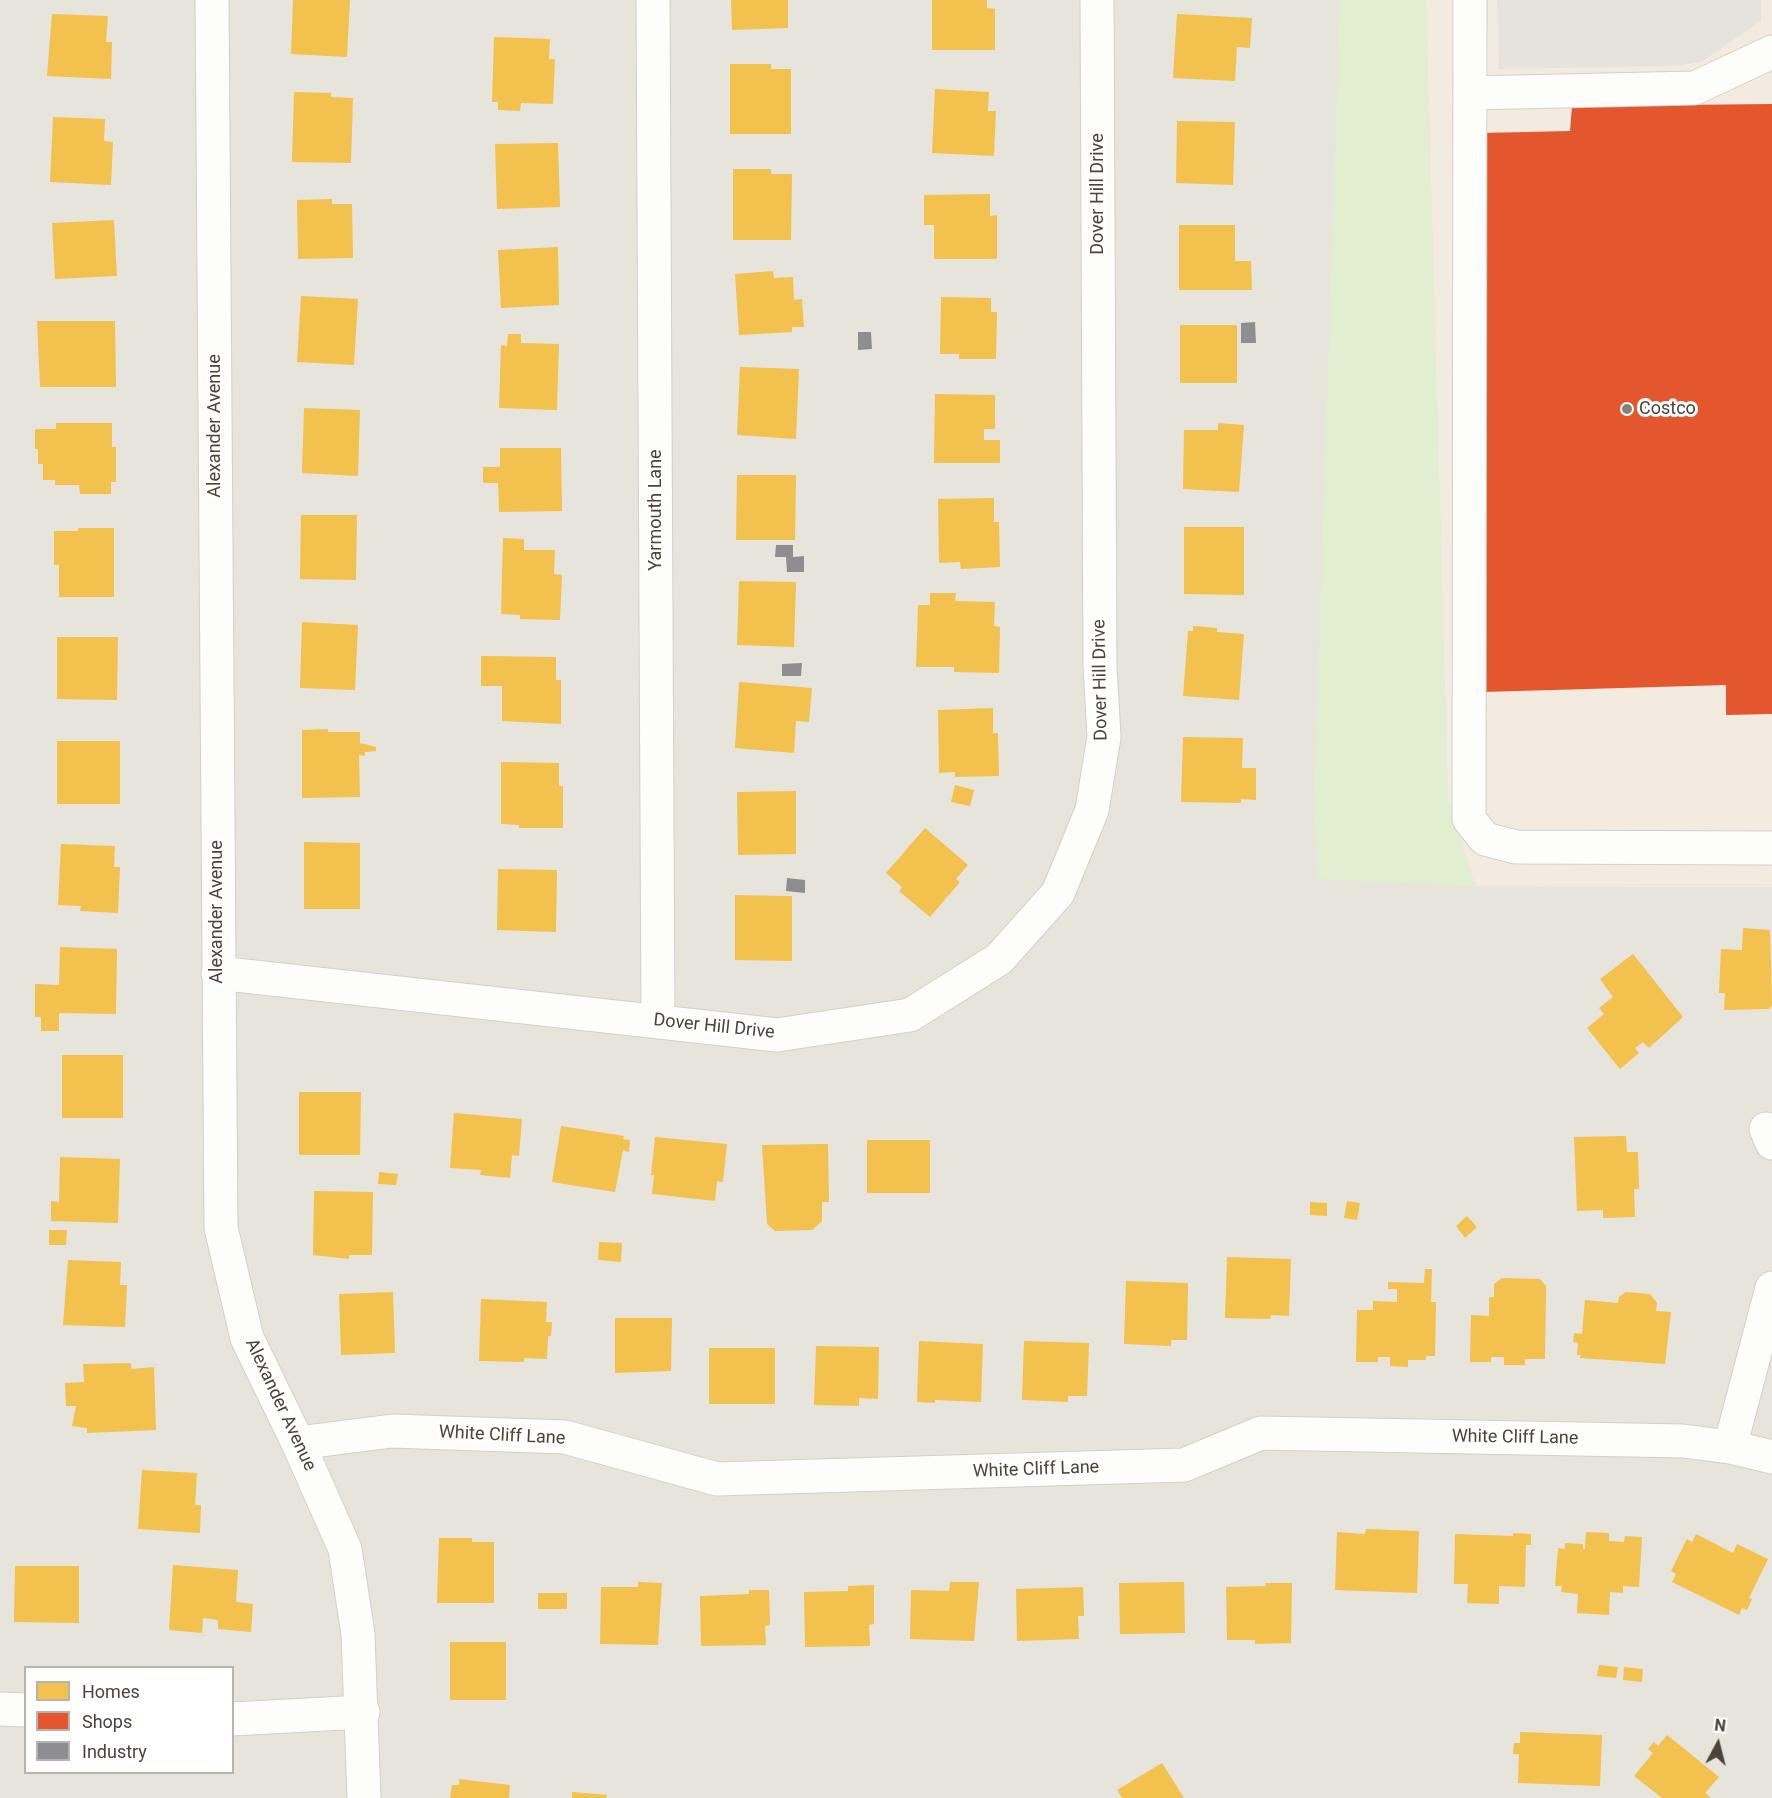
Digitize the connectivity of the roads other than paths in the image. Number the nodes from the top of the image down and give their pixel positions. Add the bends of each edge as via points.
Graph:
1 (212, 0) edge
2 (653, 0) edge
3 (1097, 0) edge
4 (1470, 0) edge
5 (1772, 52) edge
6 (1470, 93) junction
7 (1772, 848) edge
8 (218, 973) junction
9 (658, 1021) junction
10 (1772, 1288) edge
11 (298, 1443) junction
12 (1730, 1447) junction
13 (1772, 1456) edge
14 (0, 1709) edge
15 (24, 1710) edge
16 (363, 1712) junction
17 (234, 1719) edge
18 (364, 1798) edge

1 - 8 street, Alexander Avenue
2 - 9 street, Yarmouth Lane
3 - 9 street, Dover Hill Drive via 1100,654 1104,737 1092,810 1058,893 999,960 910,1015 777,1035
4 - 6 street
5 - 6 street via 1695,88
6 - 7 street via 1468,819 1485,839 1516,848
8 - 9 street, Dover Hill Drive
8 - 11 street, Alexander Avenue via 221,1228 247,1338
10 - 12 street
11 - 12 street, White Cliff Lane via 392,1431 565,1437 717,1479 1184,1465 1261,1433 1683,1441
11 - 16 street, Alexander Avenue via 345,1548 358,1634
12 - 13 street, White Cliff Lane
14 - 15 street
16 - 17 street
16 - 18 street, Alexander Avenue

